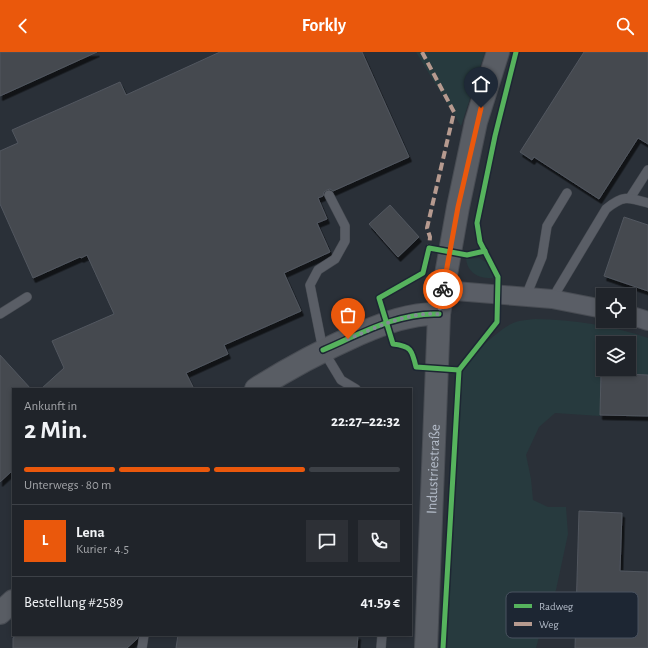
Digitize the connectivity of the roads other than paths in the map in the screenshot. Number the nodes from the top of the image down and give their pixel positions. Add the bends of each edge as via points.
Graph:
1 (498, 52) edge
2 (648, 170) edge
3 (566, 193) dead end
4 (329, 195) dead end
5 (630, 198) junction
6 (648, 203) edge
7 (443, 290) junction
8 (526, 296) junction
9 (27, 297) dead end
10 (552, 299) junction
11 (596, 308) edge
12 (0, 314) edge
13 (439, 314) junction
14 (636, 317) edge
15 (648, 321) edge
16 (323, 350) junction
17 (258, 388) edge
18 (354, 388) edge
19 (12, 602) edge
20 (0, 613) edge
21 (144, 636) edge
22 (382, 636) edge
23 (142, 648) edge
24 (381, 648) edge
25 (426, 648) edge

1 - 7 main road, Industriestraße via 476,122
2 - 5 lane
3 - 8 lane via 548,226 542,257
4 - 16 lane via 345,226 345,241 335,259 318,270 310,285
5 - 6 lane
5 - 10 lane via 619,200 606,209
7 - 8 street
7 - 13 main road, Industriestraße
8 - 10 street
9 - 12 lane
10 - 11 street
13 - 16 main road via 427,313 387,323
13 - 25 main road, Industriestraße
14 - 15 street
16 - 17 main road
16 - 18 lane via 341,380
19 - 20 main road
21 - 23 lane
22 - 24 lane

